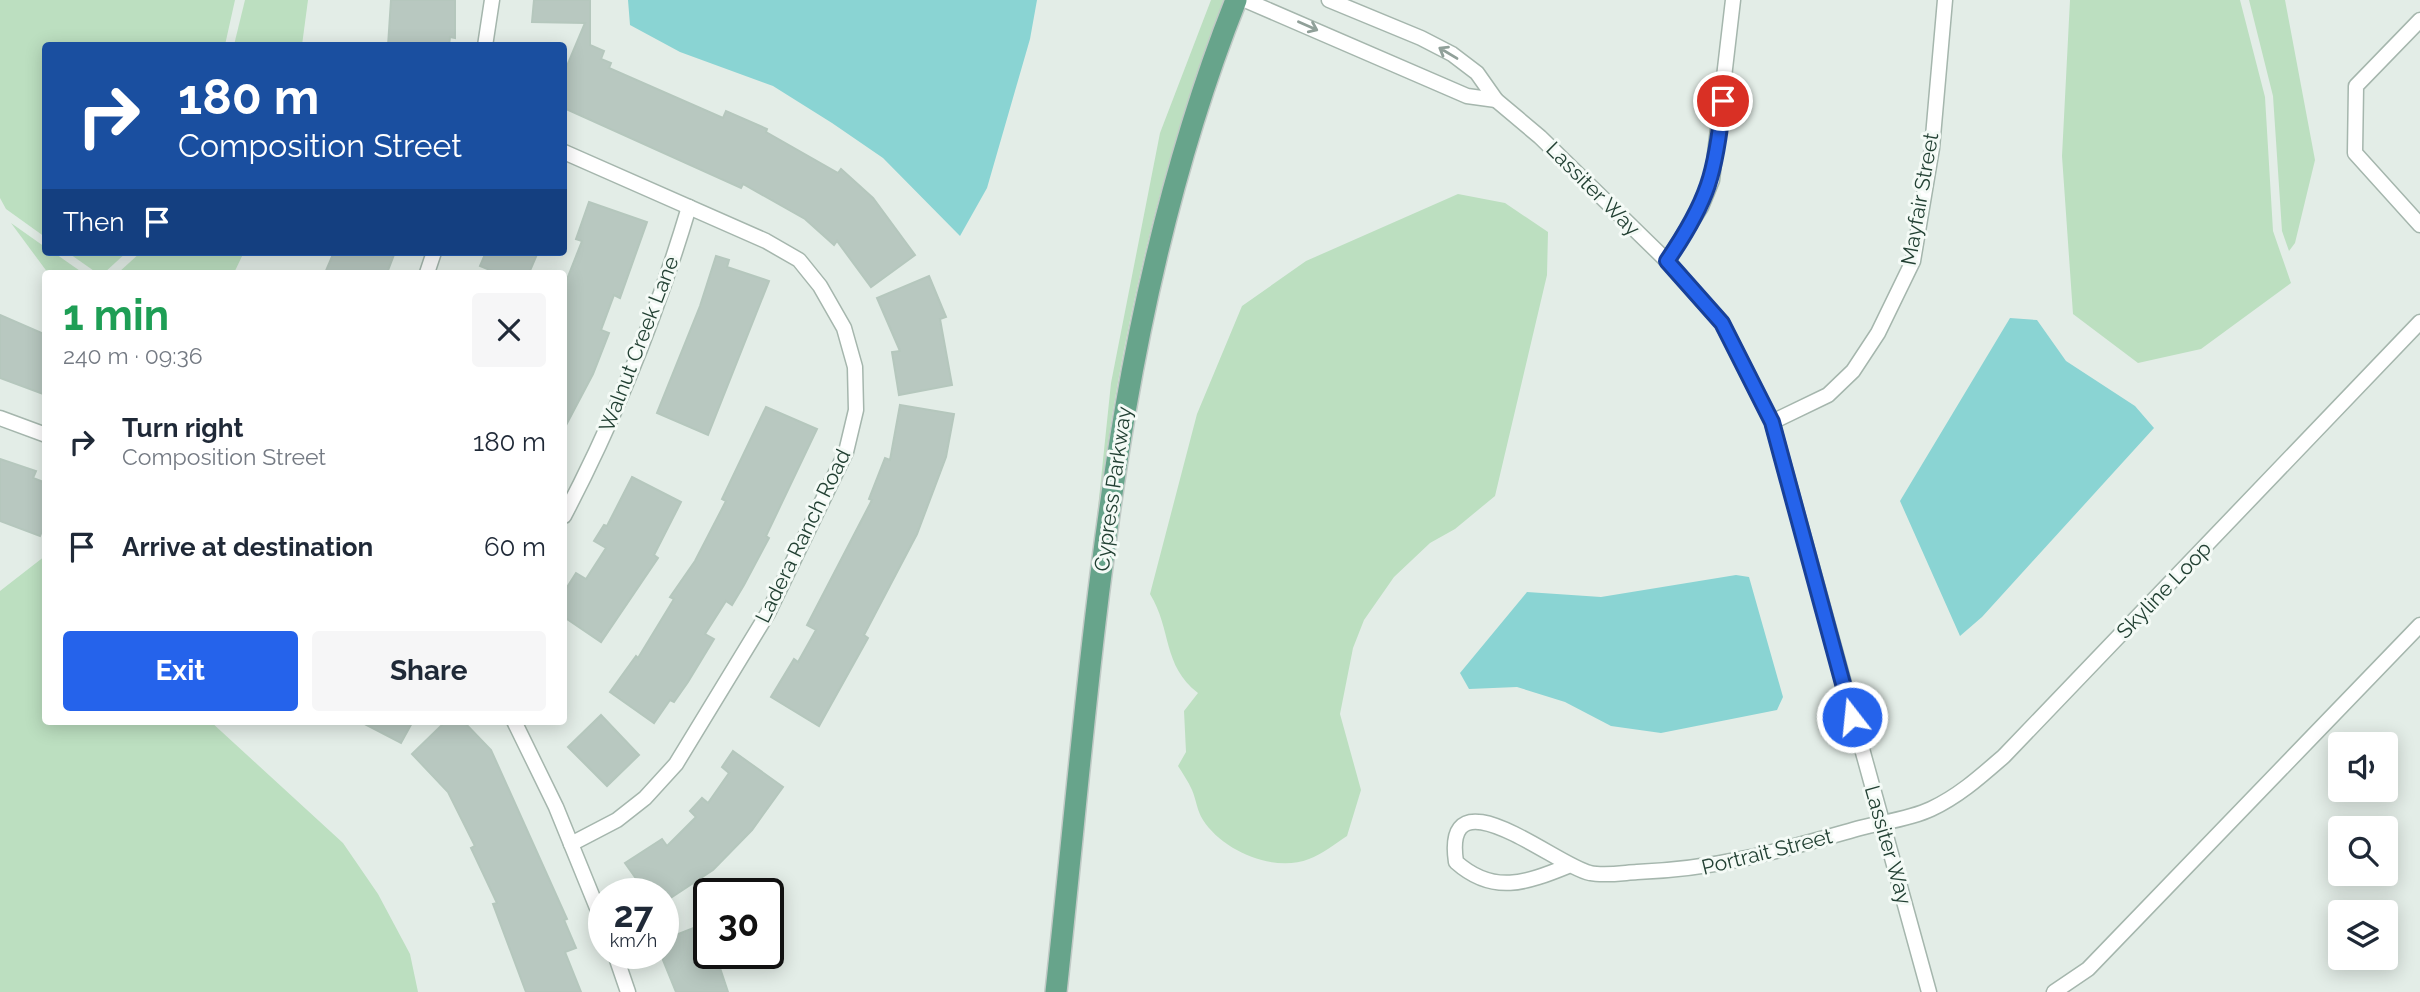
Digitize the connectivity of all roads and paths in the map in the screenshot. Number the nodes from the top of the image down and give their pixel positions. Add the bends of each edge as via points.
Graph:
1 (492, 0) edge
2 (1236, 0) edge
3 (1245, 0) edge
4 (1329, 0) edge
5 (1733, 0) edge
6 (1945, 0) edge
7 (2420, 20) edge
8 (486, 42) edge
9 (1496, 100) junction
10 (567, 153) edge
11 (689, 207) junction
12 (2420, 225) edge
13 (1667, 261) junction
14 (2420, 322) edge
15 (0, 418) edge
16 (1772, 422) junction
17 (42, 434) edge
18 (567, 510) edge
19 (2420, 625) edge
20 (516, 725) edge
21 (1882, 822) junction
22 (571, 844) junction
23 (1567, 866) junction
24 (588, 886) edge
25 (620, 969) edge
26 (628, 992) edge
27 (1056, 992) edge
28 (1929, 992) edge
29 (2054, 992) edge

1 - 8 street
2 - 27 main road, Cypress Parkway via 1187,139 1134,349 1111,486
3 -> 9 street, Lassiter Way via 1467,96
9 -> 4 street, Lassiter Way via 1477,74 1452,54
5 - 13 street via 1712,180 1702,207
6 - 16 street, Mayfair Street via 1932,148 1913,261 1878,333 1853,371 1828,395
7 - 12 street via 2356,86 2355,153
9 - 13 street, Lassiter Way
10 - 11 street, Ladera Ranch Road
11 - 18 street, Walnut Creek Lane via 668,278 619,406
11 - 22 street, Ladera Ranch Road via 766,241 799,260 813,277 845,328 855,367 856,410 846,452 768,613 676,764 617,821
13 - 16 street, Lassiter Way via 1722,323
14 - 21 street, Skyline Loop via 2004,757 1959,795 1928,810
15 - 17 street
16 - 21 street, Lassiter Way
19 - 29 street via 2088,969
20 - 22 street
21 - 23 street, Portrait Street via 1691,870 1592,874
21 - 28 street, Lassiter Way
22 - 24 street
23 - 23 street, Portrait Street via 1490,821 1471,821 1460,830 1453,846 1456,862 1472,876 1494,884 1532,880
25 - 26 street

